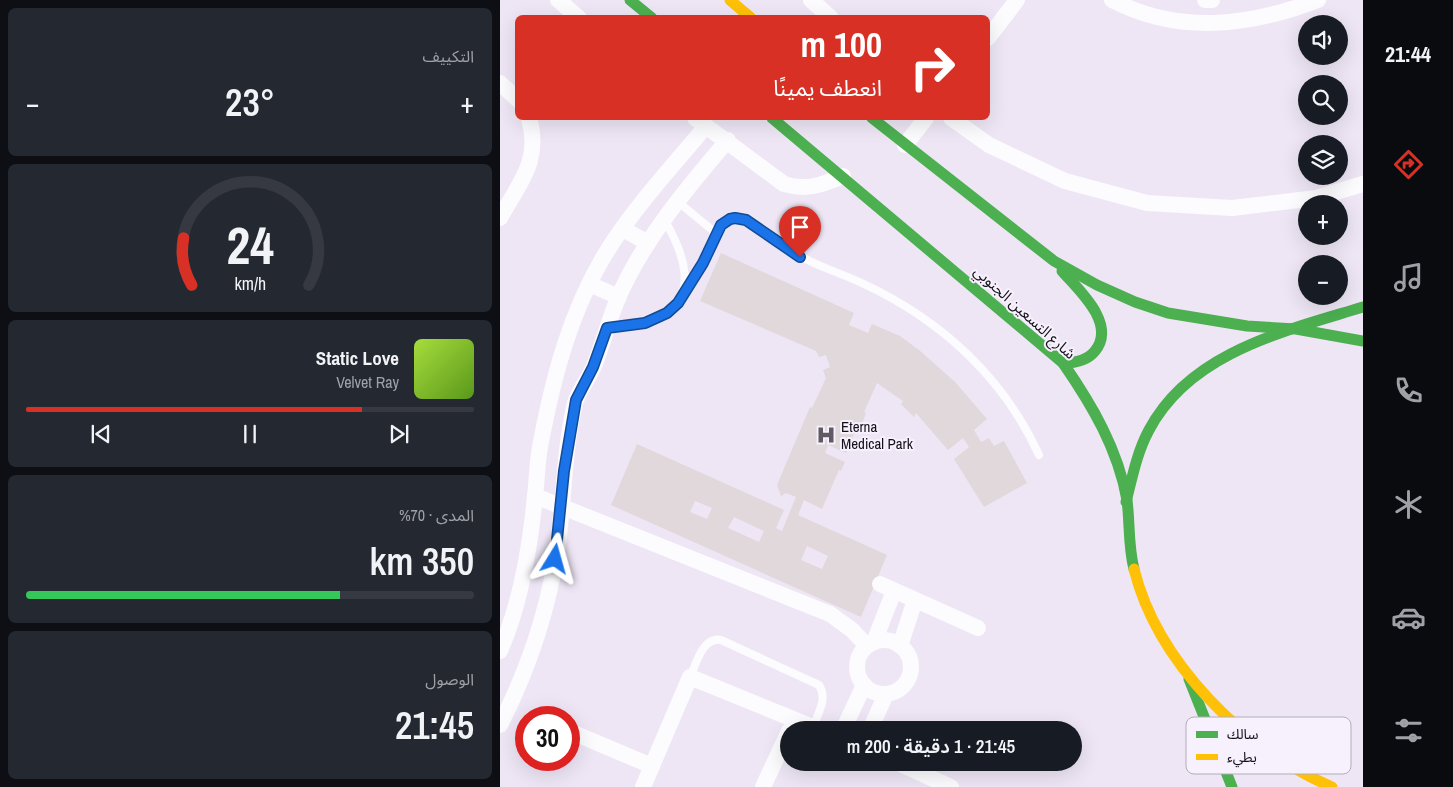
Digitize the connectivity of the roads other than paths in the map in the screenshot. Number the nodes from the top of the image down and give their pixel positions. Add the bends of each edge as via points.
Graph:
1 (558, 0) edge
2 (630, 0) edge
3 (730, 0) edge
4 (811, 0) edge
5 (1017, 0) edge
6 (1112, 0) edge
7 (1205, 0) edge
8 (1212, 0) edge
9 (1318, 0) edge
10 (576, 15) edge
11 (648, 15) edge
12 (748, 15) edge
13 (828, 15) edge
14 (990, 35) edge
15 (500, 83) edge
16 (515, 97) edge
17 (530, 120) edge
18 (774, 120) edge
19 (874, 120) edge
20 (924, 120) edge
21 (954, 120) edge
22 (701, 122) edge
23 (728, 140) junction
24 (905, 145) junction
25 (843, 176) junction
26 (1363, 184) edge
27 (677, 201) junction
28 (500, 218) edge
29 (664, 219) junction
30 (623, 229) junction
31 (717, 234) junction
32 (648, 243) junction
33 (1054, 261) junction
34 (589, 284) junction
35 (684, 294) junction
36 (619, 297) junction
37 (1363, 307) edge
38 (607, 328) junction
39 (1296, 329) junction
40 (1363, 340) edge
41 (1063, 363) junction
42 (1039, 455) dead end
43 (535, 496) junction
44 (1126, 502) junction
45 (561, 506) junction
46 (519, 592) junction
47 (546, 600) junction
48 (915, 600) junction
49 (978, 628) dead end
50 (871, 644) junction
51 (900, 646) junction
52 (501, 648) edge
53 (529, 656) junction
54 (1186, 671) junction
55 (690, 677) junction
56 (864, 685) junction
57 (886, 694) junction
58 (1204, 717) edge
59 (1230, 717) edge
60 (818, 721) edge
61 (847, 721) edge
62 (874, 721) edge
63 (780, 722) edge
64 (500, 725) edge
65 (580, 736) edge
66 (780, 751) edge
67 (652, 766) junction
68 (916, 771) edge
69 (1227, 774) edge
70 (1306, 774) edge
71 (643, 787) edge
72 (763, 787) edge
73 (951, 787) edge
74 (1232, 787) edge
75 (1332, 787) edge

1 - 10 street
2 - 11 main road
3 - 12 main road
4 - 13 street
5 - 14 street
6 - 9 street via 1169,21 1208,24 1284,13
7 - 8 street
15 - 16 street
17 - 28 street via 534,149 530,164
18 - 25 main road, شارع التسعين الجنوبي
19 - 24 main road
20 - 24 street
21 - 26 street via 989,145 1065,181 1147,202 1232,208 1316,198
22 - 23 street
22 - 30 street
23 - 25 street via 784,184 811,188
23 - 27 street
24 - 33 main road
25 - 41 main road, شارع التسعين الجنوبي
27 - 29 street
27 - 31 lane
29 - 32 street
29 - 35 lane via 686,275
30 - 32 street
30 - 34 street
31 - 35 lane
31 - 42 lane via 721,225 730,219 746,220 800,257 866,285 915,313 957,344 987,373 1022,422
32 - 36 street
33 - 39 main road via 1096,285 1168,313 1247,326
33 - 41 main road via 1095,312 1102,328 1102,337 1095,352 1081,362
34 - 36 street
34 - 43 street via 558,366 539,449
35 - 38 lane via 657,319
36 - 38 street
37 - 39 main road
38 - 45 street via 593,367 576,400 568,435
39 - 40 main road
39 - 44 main road via 1237,350 1187,382 1166,404 1150,428
41 - 44 main road, شارع التسعين الجنوبي via 1105,433 1119,470
43 - 45 street
43 - 46 street
44 - 54 main road, شارع التسعين الجنوبي via 1128,537 1147,608
45 - 47 street via 558,546
45 - 50 street via 830,614
46 - 47 street
46 - 52 street
47 - 53 street
48 - 49 street
48 - 50 street via 887,587
48 - 51 street
50 - 51 street via 890,641
50 - 56 street via 857,665
51 - 57 street via 908,657 910,671 900,689
52 - 53 street
53 - 64 street
54 - 58 main road
54 - 59 main road, شارع التسعين الجنوبي
55 - 60 lane via 706,643 721,640 819,685 823,702
55 - 63 street
55 - 67 street
56 - 57 street
56 - 61 street
57 - 62 street
65 - 67 street
66 - 72 street
67 - 71 street
68 - 73 street
69 - 74 main road
70 - 75 main road, شارع التسعين الجنوبي

